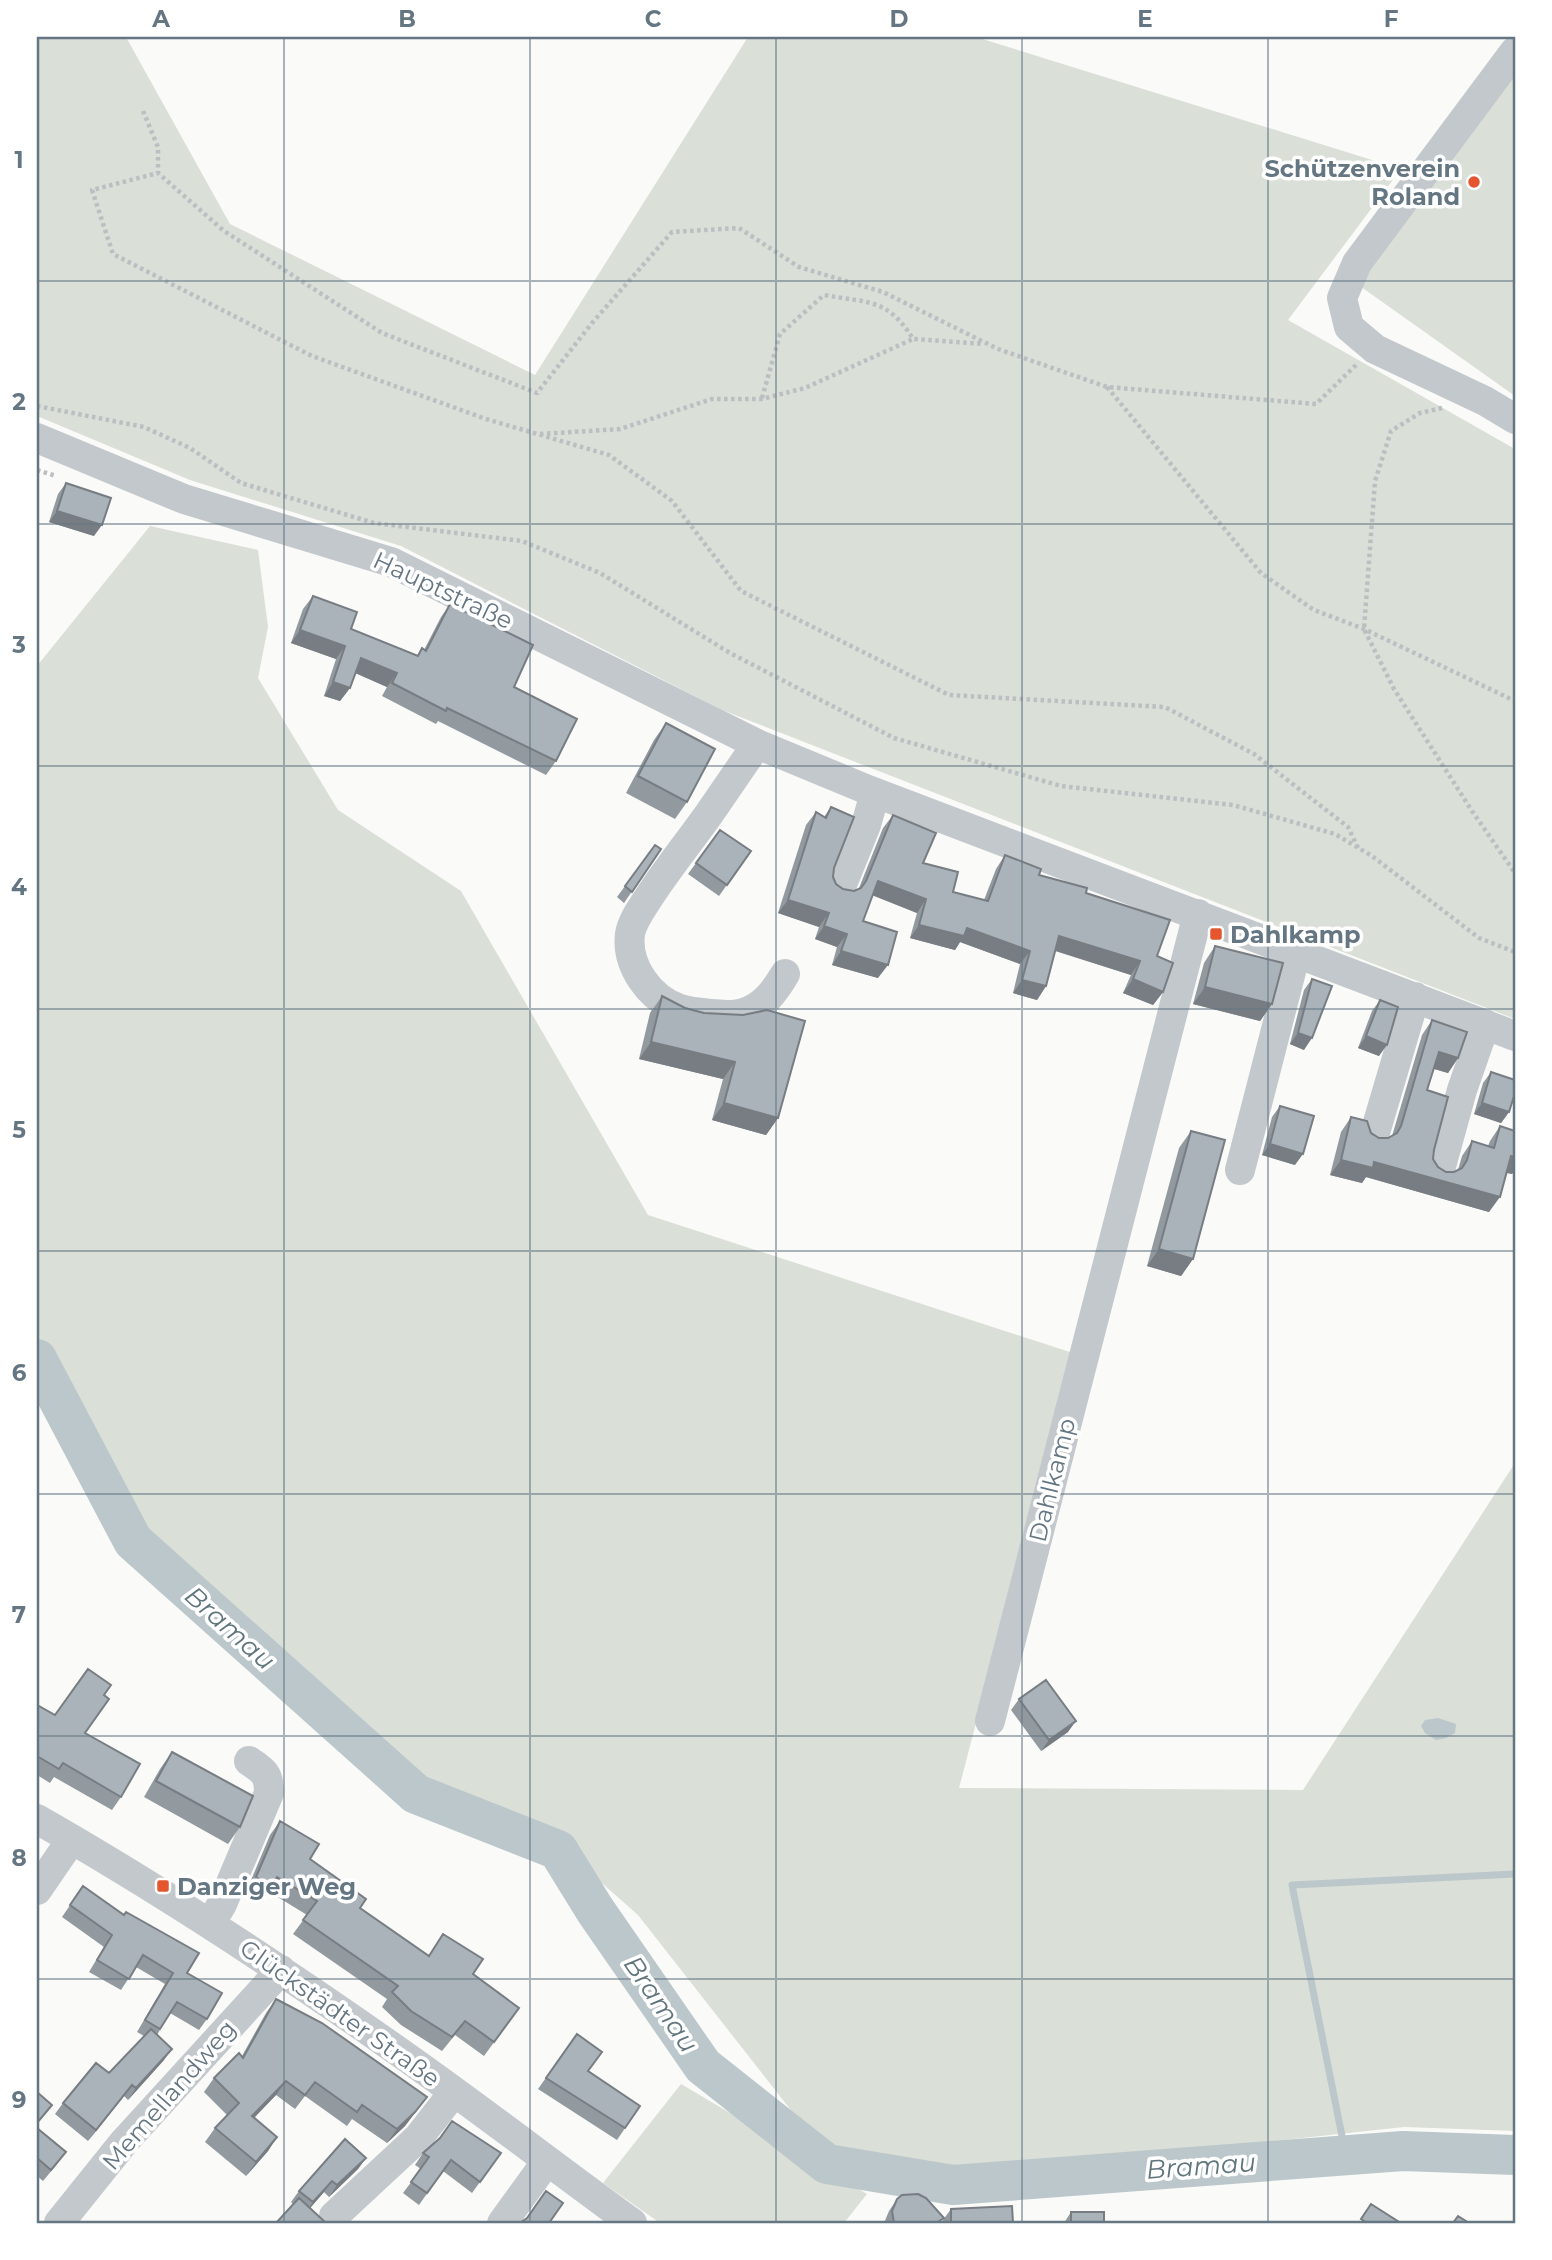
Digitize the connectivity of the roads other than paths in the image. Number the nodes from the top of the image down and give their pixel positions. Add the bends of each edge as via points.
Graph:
1 (1515, 51) edge
2 (1515, 419) edge
3 (37, 438) edge
4 (757, 744) junction
5 (875, 793) junction
6 (841, 887) edge
7 (1198, 914) junction
8 (1296, 952) junction
9 (785, 974) dead end
10 (1415, 998) junction
11 (1485, 1024) junction
12 (1515, 1036) edge
13 (1374, 1136) edge
14 (1240, 1170) dead end
15 (1440, 1170) edge
16 (990, 1721) dead end
17 (249, 1761) dead end
18 (37, 1819) edge
19 (72, 1839) junction
20 (37, 1890) edge
21 (210, 1924) junction
22 (281, 1970) junction
23 (454, 2092) junction
24 (547, 2161) junction
25 (334, 2216) dead end
26 (60, 2223) edge
27 (502, 2223) edge
28 (632, 2223) edge

1 - 2 street via 1357,263 1342,298 1349,327 1375,349
3 - 4 street, Hauptstraße via 184,499 391,562
4 - 5 street
4 - 9 street via 637,915 630,949 642,980 660,999 702,1013 743,1013 773,994
5 - 6 street
5 - 7 street
7 - 8 street
7 - 16 street, Dahlkamp
8 - 10 street
8 - 14 street
10 - 11 street
10 - 13 street
11 - 12 street
11 - 15 street
17 - 21 street via 263,1770 269,1793
18 - 19 street, Glückstädter Straße
19 - 20 street
19 - 21 street, Glückstädter Straße
21 - 22 street, Glückstädter Straße
22 - 23 street, Glückstädter Straße
22 - 26 street, Memellandweg via 124,2142
23 - 24 street, Glückstädter Straße
23 - 25 street via 418,2138
24 - 27 street
24 - 28 street, Glückstädter Straße

